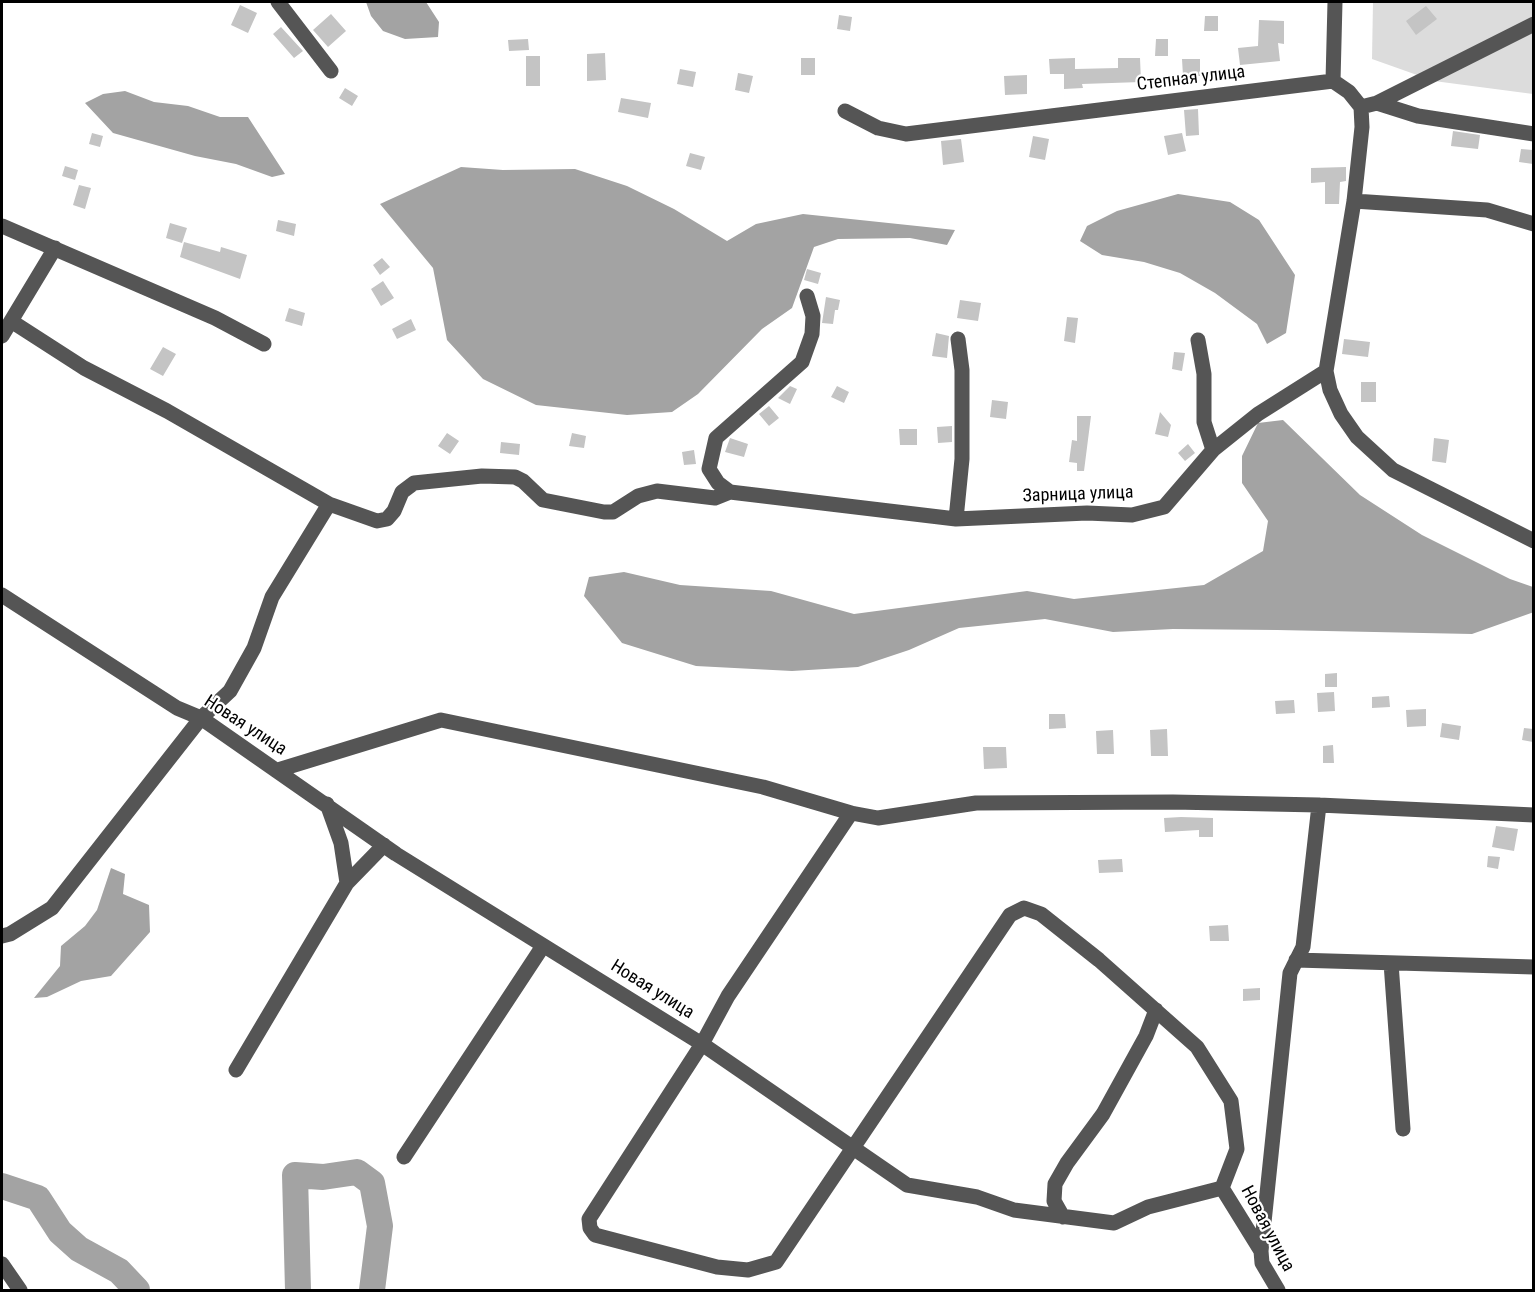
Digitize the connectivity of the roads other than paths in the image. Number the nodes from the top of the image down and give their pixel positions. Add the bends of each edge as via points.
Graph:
1 (278, 2) edge
2 (1335, 2) edge
3 (1533, 24) edge
4 (331, 71) dead end
5 (1333, 81) junction
6 (1377, 104) junction
7 (1361, 107) junction
8 (845, 111) dead end
9 (1533, 134) edge
10 (1354, 201) junction
11 (1533, 224) edge
12 (2, 226) edge
13 (55, 248) junction
14 (807, 296) dead end
15 (11, 321) junction
16 (2, 336) edge
17 (958, 339) dead end
18 (1198, 340) dead end
19 (264, 344) dead end
20 (1326, 371) junction
21 (1214, 450) junction
22 (730, 492) junction
23 (328, 504) junction
24 (957, 519) junction
25 (1533, 541) edge
26 (2, 595) edge
27 (201, 718) junction
28 (278, 770) junction
29 (327, 804) junction
30 (1319, 805) junction
31 (851, 813) junction
32 (1533, 815) edge
33 (384, 844) junction
34 (347, 883) junction
35 (2, 936) edge
36 (543, 946) junction
37 (1296, 960) junction
38 (1390, 963) junction
39 (1533, 967) edge
40 (1156, 1010) junction
41 (702, 1044) junction
42 (237, 1070) dead end
43 (1403, 1129) dead end
44 (852, 1147) junction
45 (404, 1157) dead end
46 (1222, 1188) junction
47 (1063, 1216) junction
48 (1261, 1251) junction
49 (2, 1264) edge
50 (20, 1290) edge
51 (1278, 1290) edge

1 - 4 street
2 - 5 street
3 - 6 street
5 - 7 street
5 - 8 street, Степная улица via 906,134 878,128
6 - 7 street
6 - 9 street via 1418,116
7 - 10 street
10 - 11 street via 1487,210
10 - 20 street
12 - 13 street
13 - 15 street
13 - 19 street via 215,318
14 - 22 street via 813,316 801,362 716,438 709,469
15 - 16 street
15 - 23 street, Зарница улица via 84,368
17 - 24 street via 962,459
18 - 21 street via 1204,374 1204,422
20 - 21 street, Зарница улица via 1258,414
20 - 25 street via 1341,414 1357,437 1393,470
21 - 24 street, Зарница улица via 1164,507 1132,515 1087,513
22 - 23 street, Зарница улица via 715,498 657,491 638,496 613,512 604,512 543,500 514,477 482,476 414,483 402,492 387,519 377,521
22 - 24 street, Зарница улица
23 - 27 street via 272,597 254,648 230,691
26 - 27 street, Новая улица via 177,708
27 - 28 street, Новая улица
27 - 35 street via 52,908
28 - 29 street, Новая улица
28 - 31 street via 441,720 763,787
29 - 33 street, Новая улица
29 - 34 street via 341,843
30 - 31 street via 976,803 878,818
30 - 32 street
30 - 37 street via 1303,947
31 - 41 street via 728,996
33 - 34 street
33 - 36 street, Новая улица
34 - 42 street
36 - 41 street, Новая улица
36 - 45 street
37 - 38 street
37 - 48 street via 1290,973
38 - 39 street
38 - 43 street
40 - 44 street via 1041,914 1024,908 1010,915
40 - 46 street via 1197,1047 1231,1101 1237,1149
40 - 47 street via 1103,1114 1055,1184 1054,1201
41 - 44 street, Новая улица
41 - 44 street via 589,1219 595,1235 717,1267 748,1270 776,1262
44 - 47 street, Новая улица via 908,1185 977,1197 1014,1210
46 - 47 street, Новая улица via 1148,1207 1114,1223
46 - 48 street, Новая улица
48 - 51 street, Новая улица via 1262,1263
49 - 50 street

